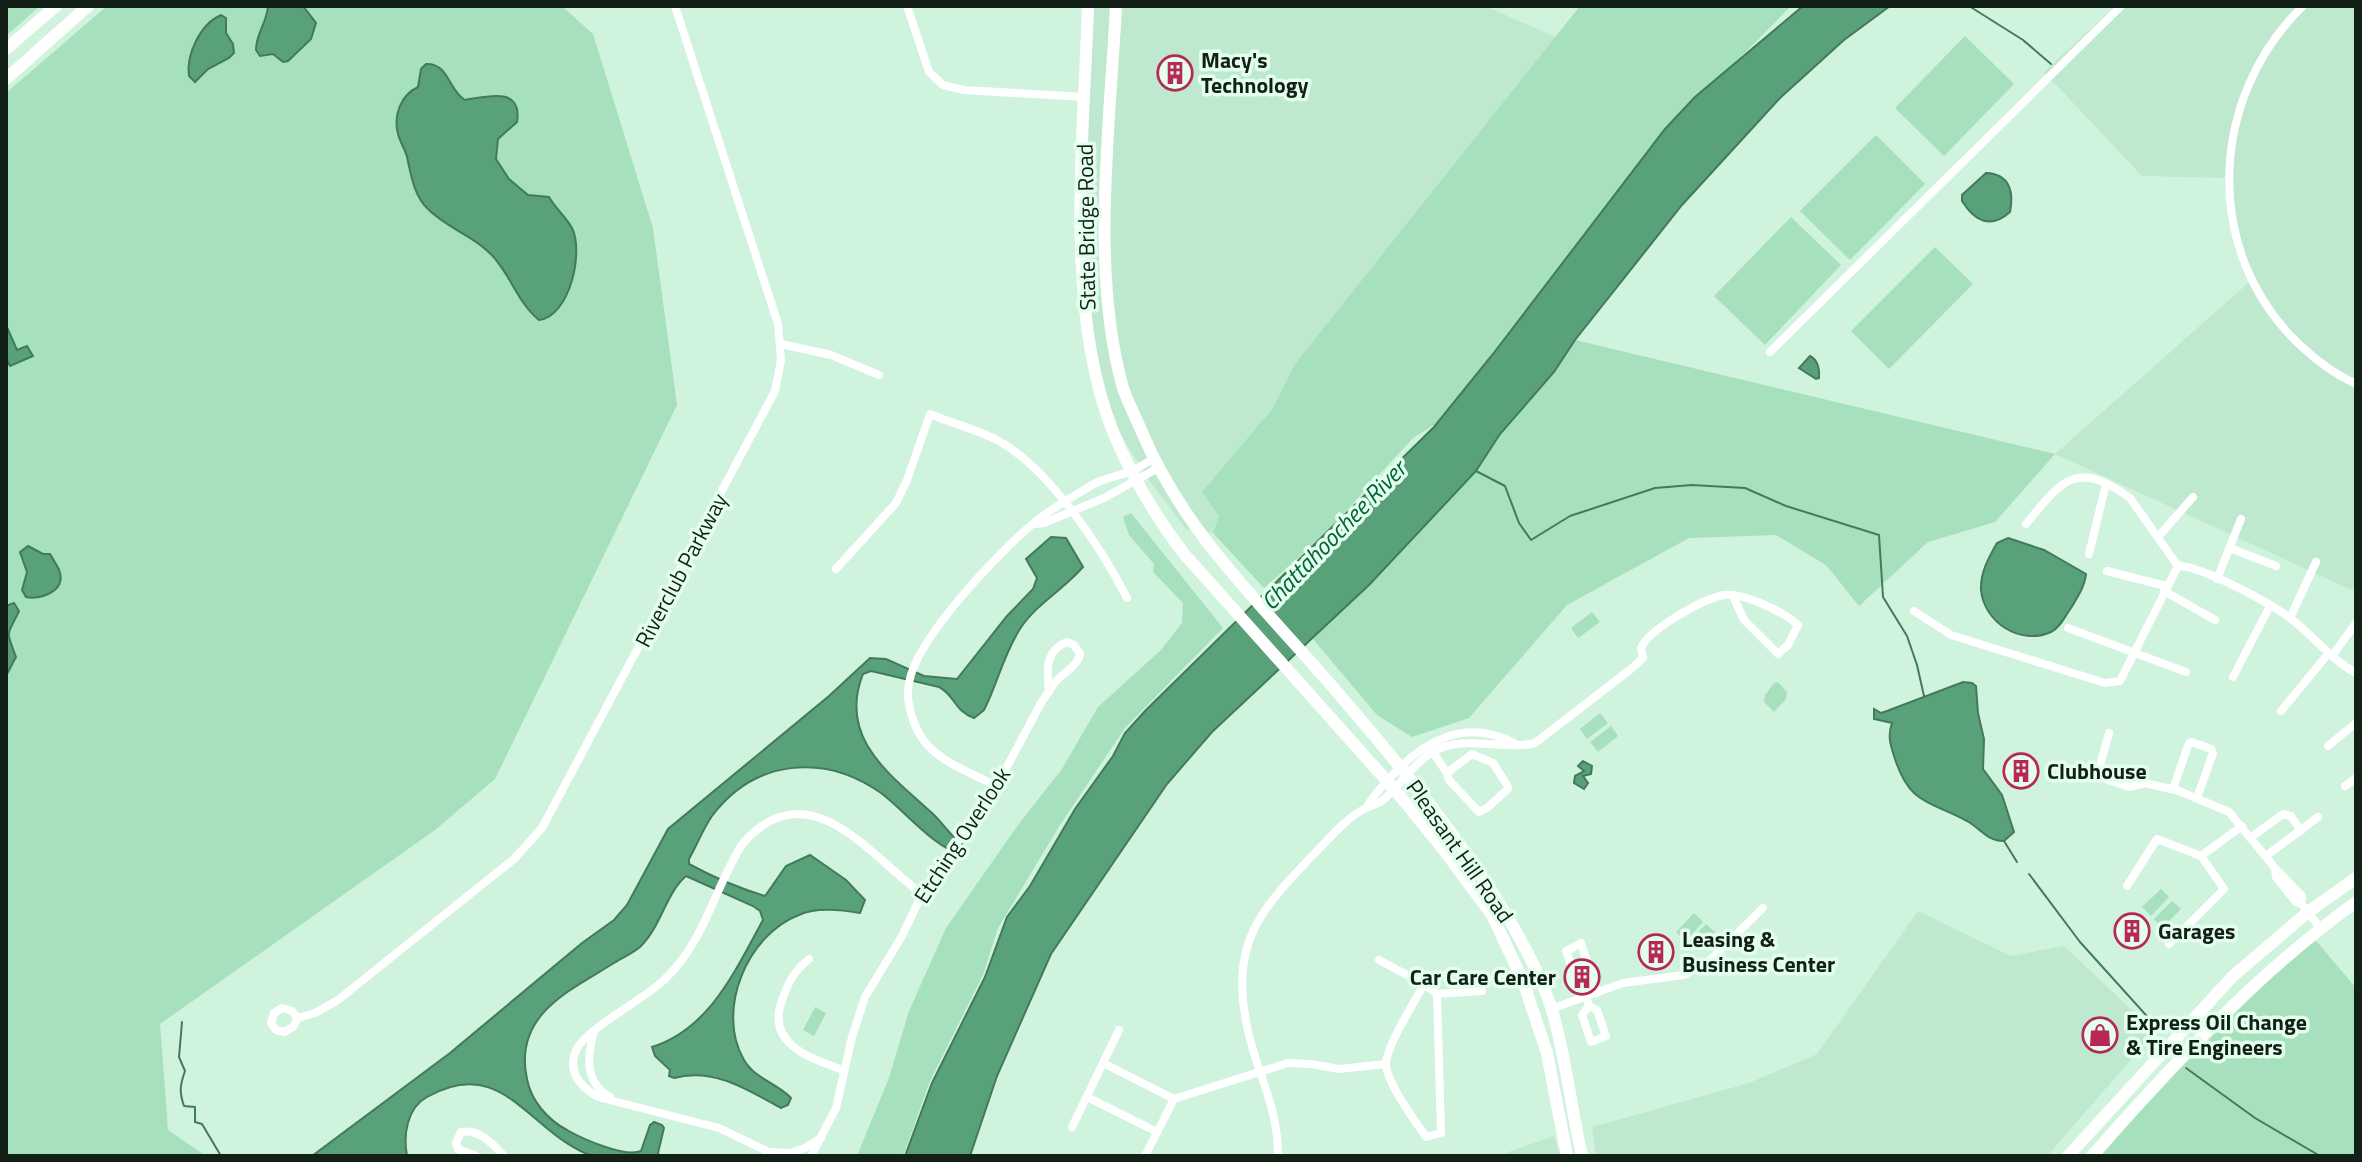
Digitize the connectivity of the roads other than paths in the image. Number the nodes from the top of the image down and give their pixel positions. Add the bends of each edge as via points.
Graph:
1 (56, 6) edge
2 (88, 6) edge
3 (675, 6) edge
4 (907, 6) edge
5 (1088, 6) edge
6 (1116, 6) edge
7 (2121, 6) edge
8 (2303, 6) edge
9 (6, 49) edge
10 (6, 79) edge
11 (1085, 97) junction
12 (781, 344) junction
13 (1770, 352) dead end
14 (879, 375) dead end
15 (2356, 384) edge
16 (1156, 463) junction
17 (1134, 474) junction
18 (2106, 484) junction
19 (2193, 497) dead end
20 (1064, 503) junction
21 (1070, 511) junction
22 (2241, 519) dead end
23 (1033, 524) junction
24 (2026, 524) dead end
25 (2159, 536) junction
26 (2230, 548) junction
27 (2089, 554) dead end
28 (2316, 562) dead end
29 (2178, 566) junction
30 (2276, 566) dead end
31 (836, 569) dead end
32 (2107, 571) dead end
33 (2217, 579) junction
34 (2165, 588) junction
35 (1248, 594) joint
36 (1733, 596) junction
37 (1127, 598) dead end
38 (1226, 602) joint
39 (2270, 606) junction
40 (1914, 611) dead end
41 (2290, 618) junction
42 (2215, 620) dead end
43 (2356, 623) edge
44 (2068, 628) dead end
45 (2134, 654) junction
46 (2330, 655) junction
47 (2186, 672) dead end
48 (2356, 673) edge
49 (2233, 677) dead end
50 (1049, 692) junction
51 (2281, 711) dead end
52 (2356, 723) edge
53 (2109, 733) dead end
54 (2328, 746) dead end
55 (1430, 748) junction
56 (1404, 771) junction
57 (1447, 773) junction
58 (2356, 778) edge
59 (996, 786) junction
60 (1391, 786) junction
61 (2345, 786) dead end
62 (2173, 789) junction
63 (2197, 798) junction
64 (2318, 817) dead end
65 (2242, 826) junction
66 (2301, 831) junction
67 (2250, 838) junction
68 (2201, 856) junction
69 (2266, 856) junction
70 (2356, 878) edge
71 (2127, 886) dead end
72 (922, 894) junction
73 (2356, 902) edge
74 (1763, 908) dead end
75 (2305, 908) junction
76 (1492, 915) junction
77 (2320, 928) junction
78 (2169, 944) dead end
79 (809, 959) dead end
80 (1379, 960) dead end
81 (1588, 965) junction
82 (1424, 984) junction
83 (1482, 991) dead end
84 (1597, 993) junction
85 (1437, 994) junction
86 (1551, 1009) junction
87 (298, 1018) dead end
88 (1119, 1030) dead end
89 (594, 1031) junction
90 (1103, 1063) junction
91 (1386, 1064) junction
92 (843, 1070) junction
93 (1262, 1071) junction
94 (1087, 1097) junction
95 (614, 1099) junction
96 (1174, 1099) junction
97 (1072, 1127) dead end
98 (1157, 1132) junction
99 (821, 1138) junction
100 (746, 1142) junction
101 (476, 1156) edge
102 (504, 1156) edge
103 (763, 1156) edge
104 (811, 1156) edge
105 (1145, 1156) edge
106 (1278, 1156) edge
107 (1567, 1156) edge
108 (1582, 1156) edge
109 (2068, 1156) edge
110 (2092, 1156) edge

1 - 9 highway
2 - 10 highway
3 - 12 street, Riverclub Parkway via 771,297
4 - 11 street via 929,72 943,85
5 - 11 highway, State Bridge Road
6 - 16 highway, State Bridge Road via 1105,219 1107,306 1124,389
7 - 13 street
8 - 15 street via 2265,51 2247,90 2232,140 2231,221 2265,305 2316,359
11 - 17 highway, State Bridge Road via 1084,301 1111,428
12 - 14 street via 831,355
12 - 87 street, Riverclub Parkway via 769,404 542,828 514,859 338,1000
16 - 17 street
16 - 35 highway, State Bridge Road via 1191,524
17 - 20 street via 1095,483
17 - 21 street via 1113,493
17 - 38 highway, State Bridge Road via 1156,517
18 - 24 street via 2075,477 2055,489
18 - 25 street via 2130,498
18 - 27 street
19 - 25 street
20 - 21 street
20 - 23 street
20 - 31 street via 1014,450 930,414 896,503
21 - 23 street
21 - 37 street
22 - 26 street
23 - 59 street via 947,614 909,683 908,700 924,741
25 - 29 street
26 - 30 street
26 - 33 street
28 - 41 street
29 - 33 street
29 - 34 street
32 - 34 street
33 - 39 street
34 - 42 street
34 - 45 street
35 - 56 highway, Pleasant Hill Road
36 - 36 street via 1788,616 1798,625 1788,645 1778,654 1744,620
36 - 55 street via 1676,617 1644,643 1643,658 1631,669 1535,743
38 - 60 highway, Pleasant Hill Road
39 - 41 street
39 - 49 street
40 - 45 street via 1951,635 2105,683 2120,681
41 - 46 street
43 - 46 street
44 - 45 street
45 - 47 street
46 - 48 street
46 - 51 street
50 - 50 street, Etching Overlook via 1079,660 1074,645 1067,642 1052,652 1046,668
50 - 59 street, Etching Overlook
52 - 54 street
53 - 62 street via 2097,776 2129,787 2145,783
55 - 56 street
55 - 57 street
56 - 60 street
56 - 86 highway, Pleasant Hill Road via 1508,918
57 - 57 street via 1476,812 1508,789 1493,763 1480,756 1472,754
58 - 61 street
59 - 72 street, Etching Overlook
60 - 76 highway, Pleasant Hill Road
60 - 93 street via 1276,893 1248,943 1241,989 1248,1033
62 - 63 street
62 - 63 street via 2189,743 2211,749
63 - 65 street via 2229,812
64 - 66 street
65 - 67 street
65 - 68 street
66 - 67 street via 2291,816 2283,814
66 - 69 street
67 - 69 street
68 - 71 street via 2157,839
68 - 78 street via 2224,889
69 - 75 street via 2276,877
70 - 75 highway
72 - 89 street via 832,821 813,815 779,817 753,832 736,853 681,963 643,999
72 - 92 street, Etching Overlook via 865,997
73 - 77 highway
74 - 84 street via 1707,963 1684,975 1623,983
75 - 77 street
75 - 109 highway via 2233,976
76 - 86 highway via 1505,923
76 - 107 highway, Pleasant Hill Road via 1523,981 1547,1053
77 - 110 highway via 2212,1024
79 - 92 street via 791,977 777,1027 794,1047
80 - 82 street
81 - 81 street via 1572,967 1566,951 1581,943
81 - 84 street
82 - 85 street
82 - 91 street
83 - 85 street
84 - 86 street via 1588,1001
85 - 91 street via 1441,1133 1426,1137
86 - 108 highway, Pleasant Hill Road
88 - 90 street
89 - 95 street via 589,1068 597,1086
89 - 95 street via 575,1051 575,1075 591,1093
90 - 94 street
90 - 96 street
91 - 93 street via 1339,1069 1298,1063
92 - 99 street, Etching Overlook via 836,1108
93 - 96 street
93 - 106 street
94 - 97 street
94 - 98 street
95 - 100 street via 719,1128
96 - 98 street
98 - 105 street
99 - 100 street via 790,1153 769,1152
99 - 104 street, Etching Overlook
100 - 103 street
101 - 102 street via 458,1149 461,1132 471,1130

